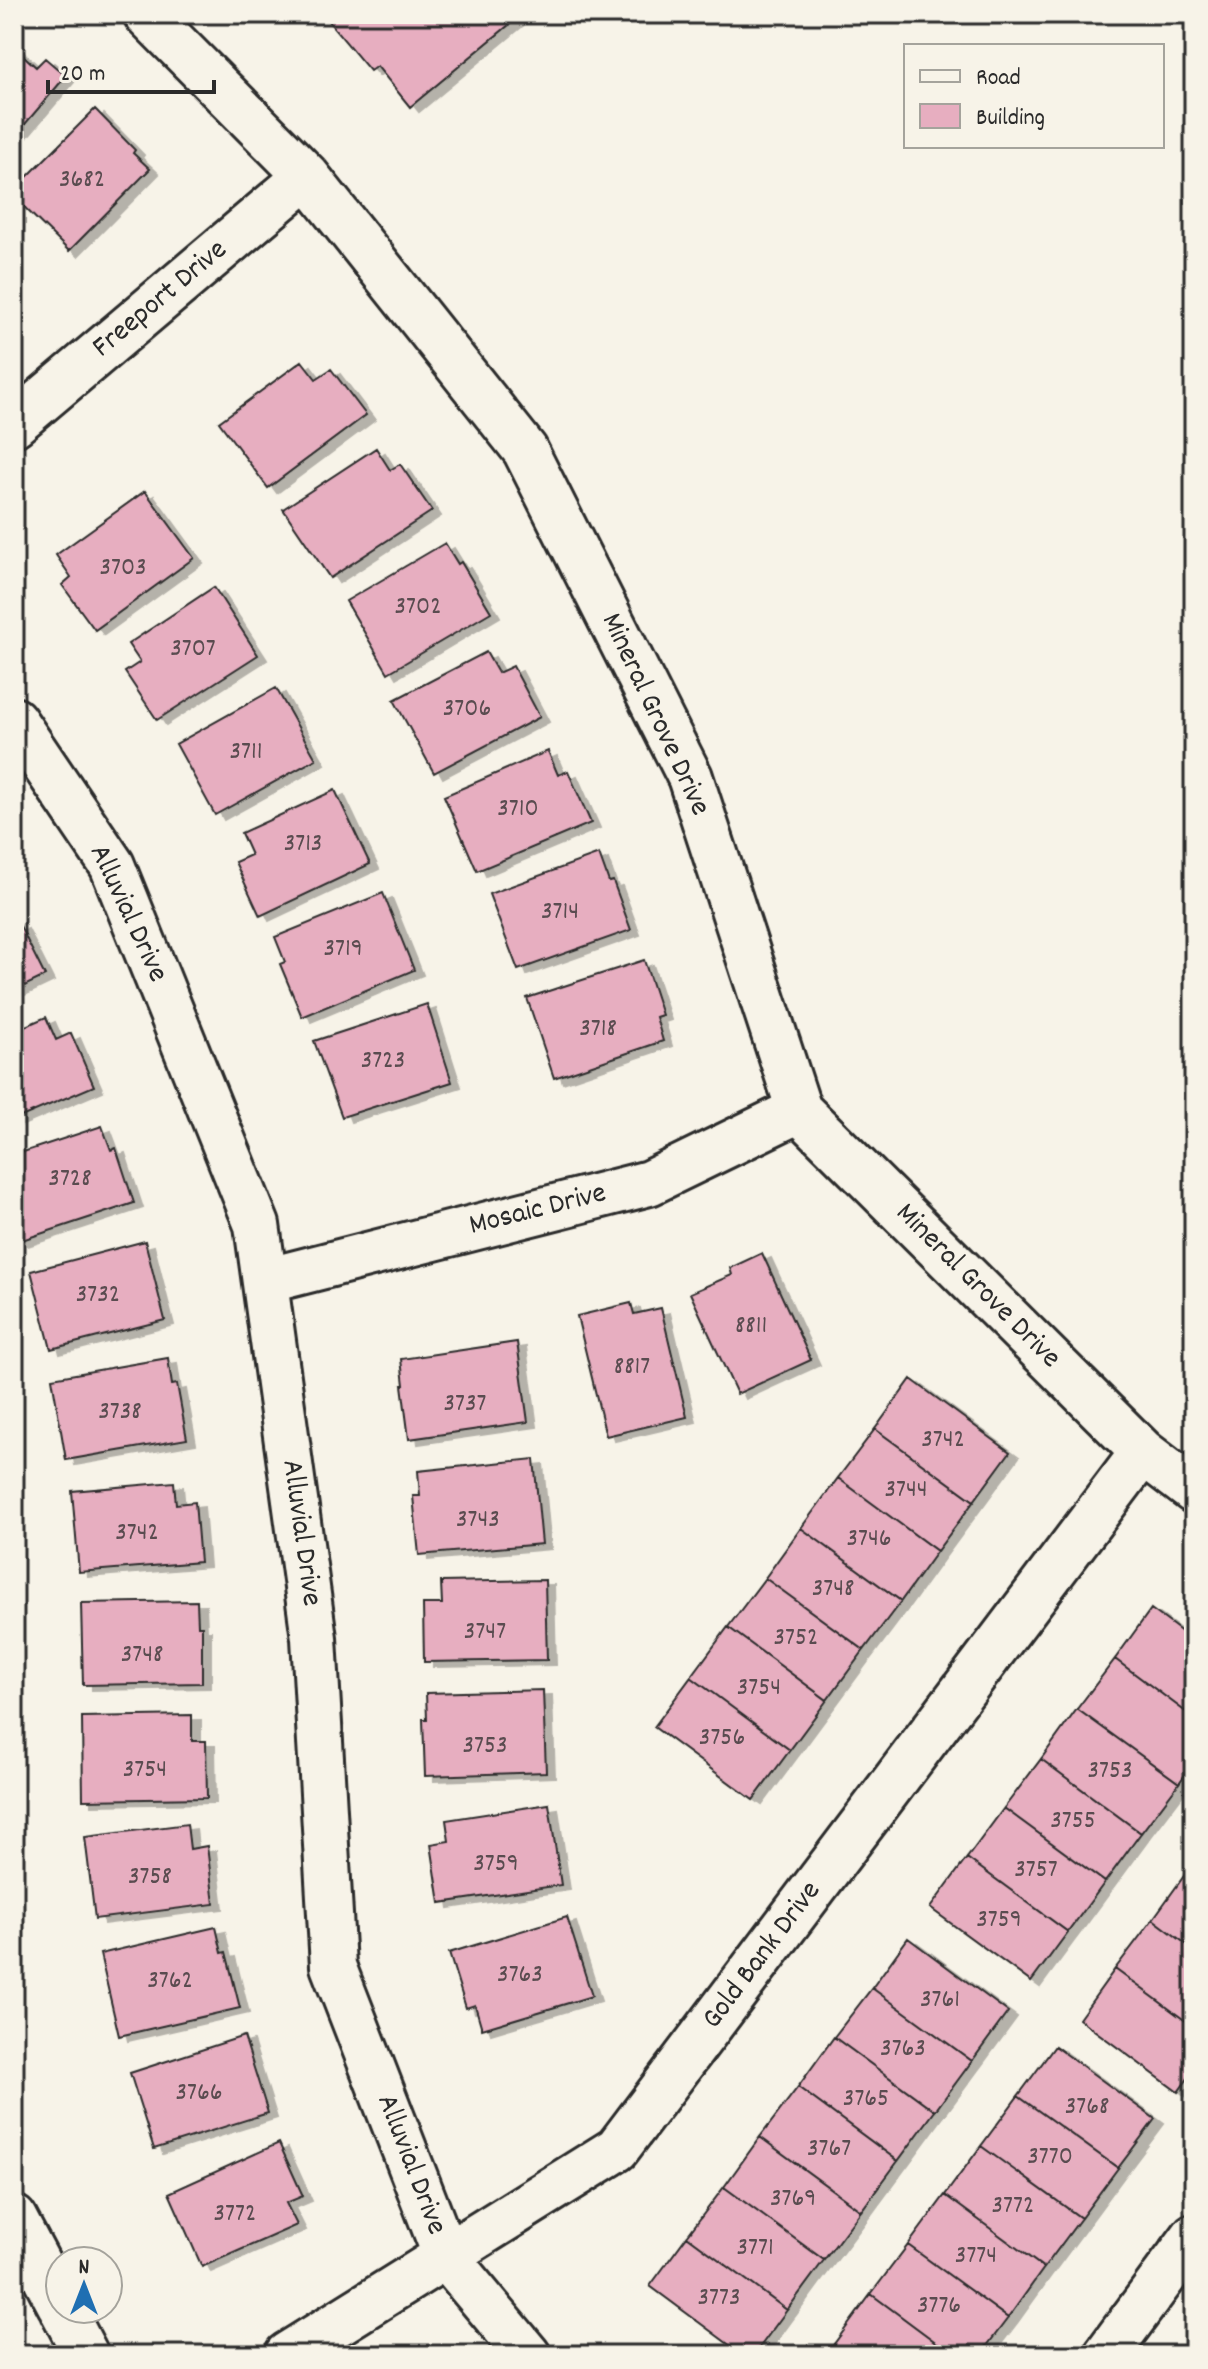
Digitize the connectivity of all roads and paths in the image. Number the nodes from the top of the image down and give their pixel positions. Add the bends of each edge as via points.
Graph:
1 (146, 14) edge
2 (307, 176) junction
3 (14, 424) edge
4 (14, 720) edge
5 (799, 1110) junction
6 (265, 1281) junction
7 (1143, 1452) junction
8 (1194, 1491) edge
9 (14, 2218) edge
10 (1194, 2236) edge
11 (446, 2257) junction
12 (44, 2275) edge
13 (70, 2325) edge
14 (86, 2355) edge
15 (287, 2355) edge
16 (528, 2355) edge
17 (1106, 2355) edge

1 - 2 street, Mineral Grove Drive
2 - 3 street, Freeport Drive
2 - 5 street, Mineral Grove Drive via 525,450 690,777
4 - 6 street, Alluvial Drive via 112,865 257,1225
5 - 6 street, Mosaic Drive via 649,1183
5 - 7 street, Mineral Grove Drive
6 - 11 street, Alluvial Drive via 314,1638 333,1966
7 - 8 street, Mineral Grove Drive
7 - 11 street, Gold Bank Drive via 617,2149
9 - 12 street
10 - 17 street
11 - 15 street, Gold Bank Drive
11 - 16 street, Alluvial Drive
13 - 14 street

